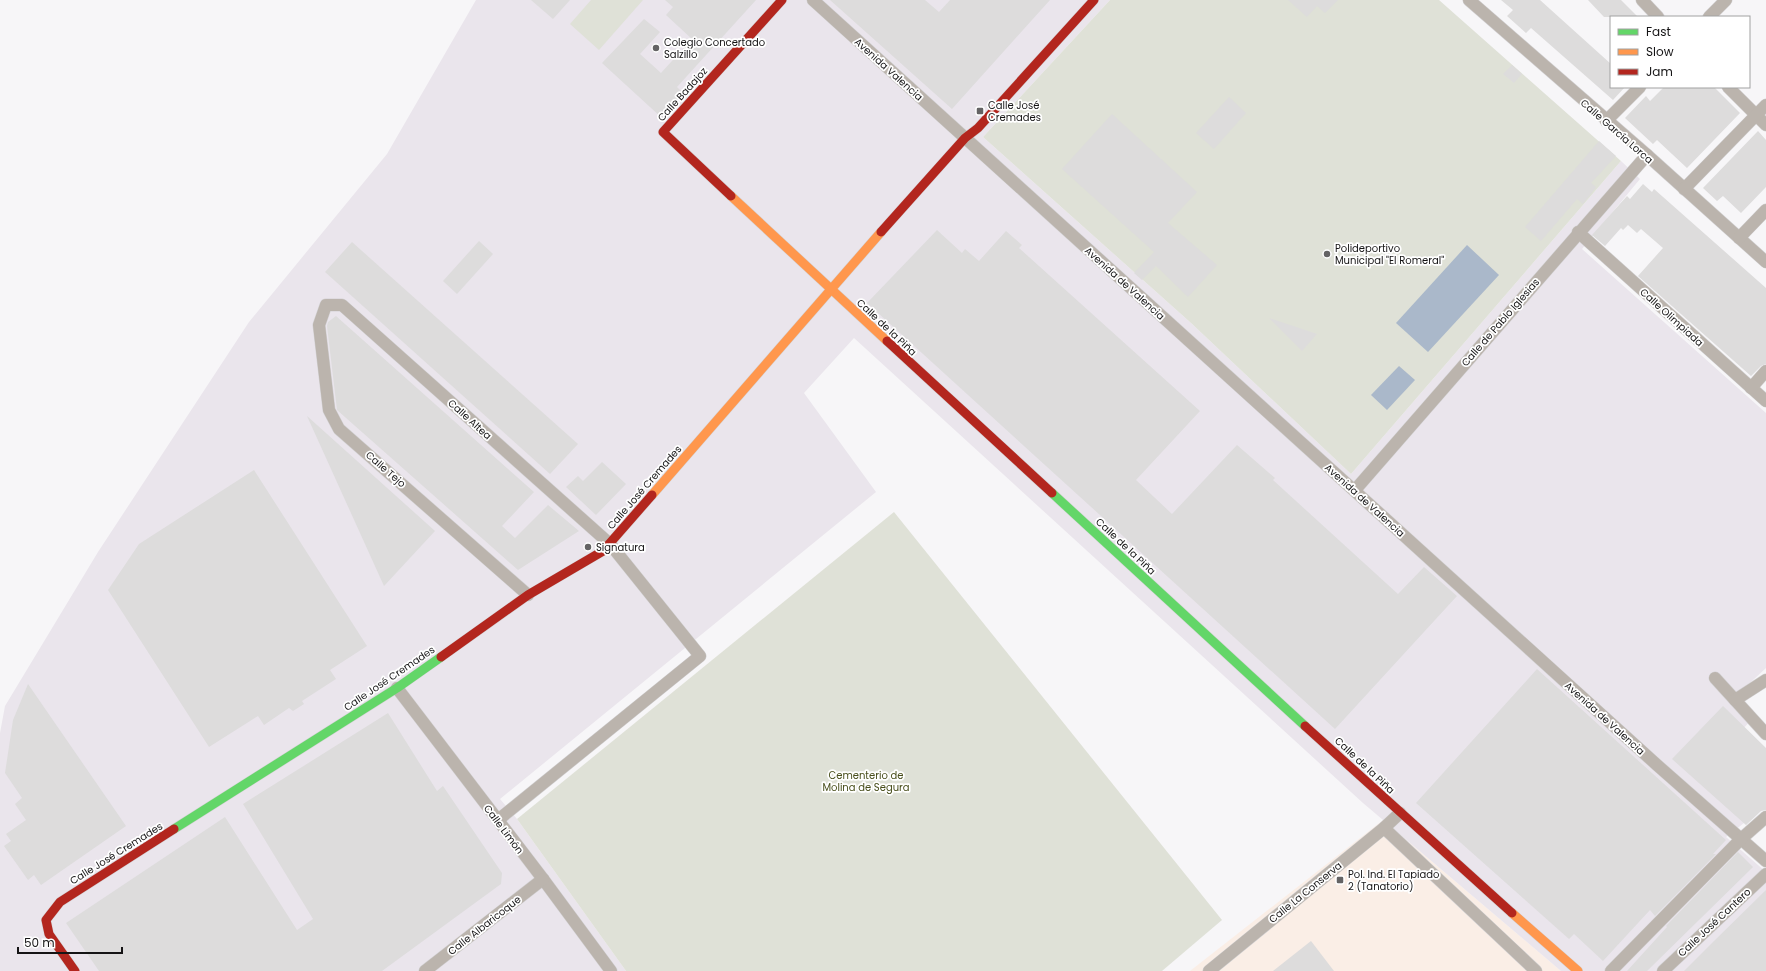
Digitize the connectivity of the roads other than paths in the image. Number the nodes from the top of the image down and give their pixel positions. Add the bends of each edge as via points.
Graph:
1 (782, 0) edge
2 (813, 0) edge
3 (1094, 0) edge
4 (1642, 0) edge
5 (1726, 0) edge
6 (1471, 1) edge
7 (1657, 16) edge
8 (1710, 16) edge
9 (1639, 88) edge
10 (1729, 88) edge
11 (1766, 105) edge
12 (1756, 115) junction
13 (1606, 121) junction
14 (1766, 125) edge
15 (663, 132) joint
16 (965, 138) junction
17 (1647, 155) junction
18 (1684, 189) junction
19 (1766, 210) edge
20 (1578, 232) junction
21 (1739, 238) junction
22 (1766, 262) edge
23 (830, 289) junction
24 (326, 305) joint
25 (1766, 371) edge
26 (1751, 388) junction
27 (1766, 401) edge
28 (1355, 490) junction
29 (610, 544) junction
30 (528, 595) junction
31 (1714, 678) dead end
32 (1766, 680) edge
33 (397, 688) junction
34 (1735, 700) junction
35 (1766, 734) edge
36 (1400, 813) junction
37 (1766, 817) edge
38 (498, 820) junction
39 (1384, 828) junction
40 (1741, 839) junction
41 (1766, 861) edge
42 (1766, 874) edge
43 (543, 879) junction
44 (75, 971) edge
45 (425, 971) edge
46 (611, 971) edge
47 (1209, 971) edge
48 (1536, 971) edge
49 (1578, 971) edge
50 (1611, 971) edge
51 (1663, 971) edge

1 - 15 street, Calle Badajoz
2 - 16 street, Avenida Valencia
3 - 16 street, Calle José Cremades via 978,128
4 - 7 street
5 - 8 street
6 - 13 street, Calle García Lorca
9 - 13 street
10 - 12 street
11 - 12 street
12 - 14 street
12 - 18 street
13 - 17 street, Calle García Lorca
15 - 23 street, Calle de la Piña
16 - 23 street, Calle José Cremades
16 - 28 street, Avenida de Valencia
17 - 18 street, Calle García Lorca
17 - 20 street, Calle de Pablo Iglesias
18 - 21 street, Calle García Lorca
19 - 21 street
20 - 26 street, Calle Olimpiada
20 - 28 street, Calle de Pablo Iglesias
21 - 22 street, Calle García Lorca
23 - 29 street, Calle José Cremades
23 - 36 street, Calle de la Piña
24 - 29 street, Calle Altea via 342,305
24 - 30 street, Calle Tejo via 319,326 329,410 339,429
25 - 26 street
26 - 27 street, Calle Olimpiada
28 - 40 street, Avenida de Valencia
29 - 30 street, Calle José Cremades via 603,552
29 - 38 street, Calle Altea via 700,656
30 - 33 street, Calle José Cremades
31 - 34 street
32 - 34 street
33 - 38 street, Calle Limón
33 - 44 street, Calle José Cremades via 60,902 46,920 49,934
34 - 35 street
36 - 39 street, Calle La Conserva
36 - 49 street, Calle de la Piña
37 - 40 street
38 - 43 street, Calle Limón
39 - 47 street, Calle La Conserva
39 - 48 street
40 - 41 street, Avenida de Valencia
40 - 50 street
42 - 51 street, Calle José Cantero
43 - 45 street, Calle Albaricoque
43 - 46 street, Calle Limón

